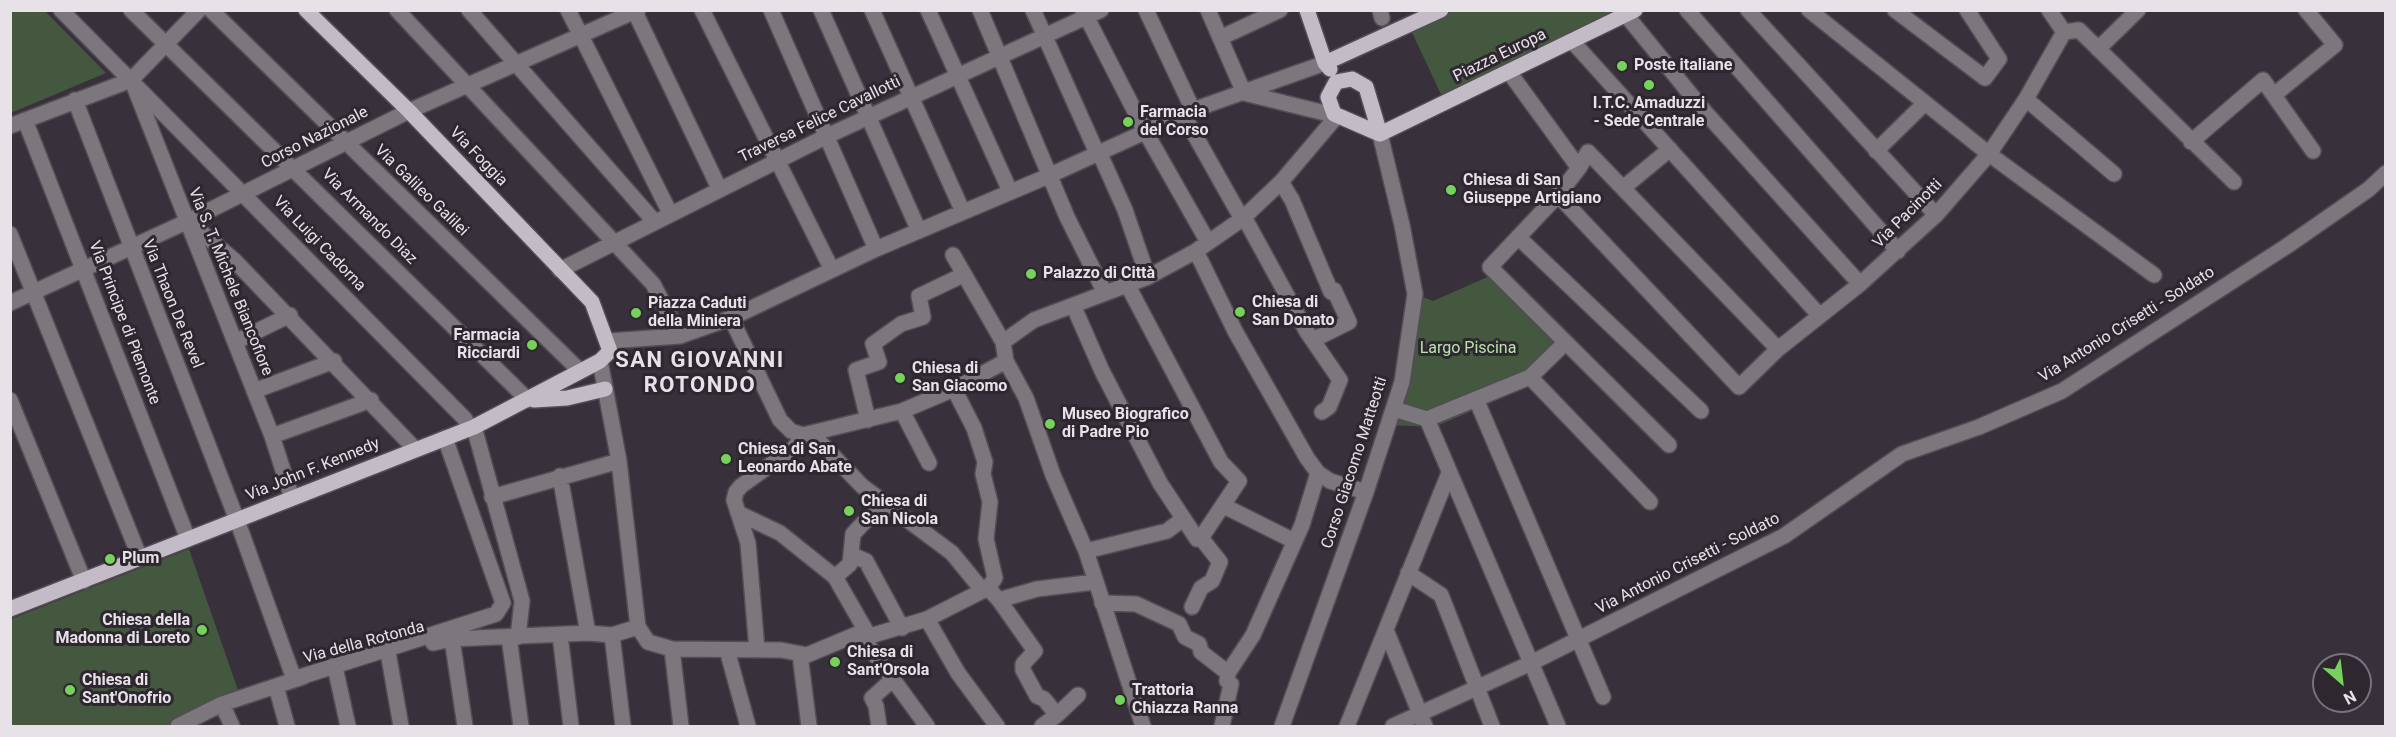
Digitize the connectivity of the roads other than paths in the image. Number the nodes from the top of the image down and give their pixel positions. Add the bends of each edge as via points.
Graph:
1 (61, 10) edge
2 (131, 10) edge
3 (199, 10) edge
4 (211, 10) edge
5 (306, 10) edge
6 (398, 10) edge
7 (469, 10) edge
8 (568, 10) edge
9 (702, 10) edge
10 (771, 10) edge
11 (821, 10) edge
12 (872, 10) edge
13 (928, 10) edge
14 (980, 10) edge
15 (1033, 10) edge
16 (1101, 10) edge
17 (1146, 10) edge
18 (1208, 10) edge
19 (1280, 10) edge
20 (1307, 10) edge
21 (1441, 10) edge
22 (1687, 10) edge
23 (1748, 10) edge
24 (1809, 10) edge
25 (1895, 10) edge
26 (1967, 10) edge
27 (2049, 10) edge
28 (2138, 10) edge
29 (2306, 10) edge
30 (636, 11) edge
31 (1631, 13) edge
32 (1085, 14) edge
33 (1258, 15) edge
34 (2064, 32) junction
35 (580, 35) junction
36 (1044, 36) junction
37 (1220, 38) junction
38 (1572, 41) junction
39 (166, 45) junction
40 (2098, 48) junction
41 (1350, 52) junction
42 (1000, 57) junction
43 (517, 63) junction
44 (1324, 63) junction
45 (1509, 72) junction
46 (956, 76) junction
47 (1344, 79) junction
48 (131, 80) junction
49 (468, 87) junction
50 (1244, 93) junction
51 (2274, 95) junction
52 (910, 96) junction
53 (1370, 99) junction
54 (2026, 99) junction
55 (75, 100) junction
56 (1925, 103) junction
57 (409, 111) junction
58 (1188, 112) junction
59 (868, 117) junction
60 (1342, 118) junction
61 (25, 120) junction
62 (10, 126) edge
63 (1145, 131) junction
64 (1380, 134) junction
65 (825, 137) junction
66 (345, 141) junction
67 (2191, 142) junction
68 (1670, 149) junction
69 (1876, 151) junction
70 (2313, 151) dead end
71 (1098, 152) junction
72 (1989, 154) junction
73 (777, 160) junction
74 (1579, 168) junction
75 (295, 169) junction
76 (2385, 172) edge
77 (1051, 174) junction
78 (2114, 174) dead end
79 (1281, 182) junction
80 (2234, 182) dead end
81 (719, 188) junction
82 (1623, 188) junction
83 (1010, 191) junction
84 (244, 193) junction
85 (1558, 195) junction
86 (963, 212) junction
87 (670, 213) junction
88 (1936, 216) junction
89 (1243, 218) junction
90 (654, 221) junction
91 (187, 222) junction
92 (919, 231) junction
93 (10, 234) edge
94 (1518, 237) junction
95 (615, 241) junction
96 (130, 247) junction
97 (1202, 247) junction
98 (876, 249) junction
99 (1898, 251) junction
100 (953, 255) dead end
101 (84, 269) junction
102 (560, 270) junction
103 (832, 270) junction
104 (963, 275) junction
105 (2154, 275) dead end
106 (1148, 278) junction
107 (1860, 284) junction
108 (1128, 286) junction
109 (34, 292) junction
110 (1105, 293) junction
111 (10, 303) edge
112 (1073, 305) junction
113 (290, 315) junction
114 (1820, 316) junction
115 (731, 318) junction
116 (680, 336) junction
117 (1313, 340) junction
118 (608, 341) junction
119 (235, 342) junction
120 (1004, 342) junction
121 (1565, 343) junction
122 (1778, 349) junction
123 (334, 361) junction
124 (600, 361) junction
125 (1006, 361) junction
126 (580, 372) junction
127 (1530, 377) junction
128 (605, 389) junction
129 (954, 389) junction
130 (254, 391) junction
131 (1476, 399) junction
132 (10, 400) edge
133 (371, 400) junction
134 (528, 400) junction
135 (1394, 409) junction
136 (902, 411) junction
137 (1701, 411) dead end
138 (1322, 412) dead end
139 (1427, 419) junction
140 (868, 420) junction
141 (471, 428) junction
142 (807, 435) junction
143 (272, 436) junction
144 (445, 438) junction
145 (1669, 445) dead end
146 (415, 449) junction
147 (619, 461) junction
148 (929, 463) dead end
149 (1318, 472) junction
150 (1449, 473) junction
151 (560, 476) junction
152 (1366, 492) junction
153 (492, 497) junction
154 (292, 498) junction
155 (883, 502) junction
156 (1650, 502) dead end
157 (1224, 506) junction
158 (738, 513) junction
159 (1184, 519) junction
160 (237, 520) junction
161 (1201, 538) junction
162 (188, 539) junction
163 (1294, 541) junction
164 (1086, 551) junction
165 (852, 555) junction
166 (140, 558) junction
167 (1408, 573) junction
168 (835, 577) junction
169 (84, 581) junction
170 (1095, 582) junction
171 (990, 593) junction
172 (1102, 603) junction
173 (10, 609) edge
174 (1186, 616) junction
175 (927, 619) junction
176 (638, 627) junction
177 (902, 628) junction
178 (1386, 630) junction
179 (588, 633) junction
180 (868, 634) junction
181 (560, 635) junction
182 (612, 635) junction
183 (513, 637) junction
184 (452, 639) junction
185 (1579, 639) junction
186 (672, 648) junction
187 (727, 650) junction
188 (757, 650) junction
189 (388, 652) junction
190 (800, 655) junction
191 (1531, 663) junction
192 (335, 668) junction
193 (1228, 673) junction
194 (294, 679) junction
195 (892, 680) junction
196 (276, 686) junction
197 (1476, 686) junction
198 (1078, 695) dead end
199 (1603, 697) dead end
200 (222, 704) junction
201 (1057, 715) junction
202 (1422, 720) edge
203 (178, 726) edge
204 (232, 726) edge
205 (287, 726) edge
206 (348, 726) edge
207 (402, 726) edge
208 (465, 726) edge
209 (521, 726) edge
210 (571, 726) edge
211 (622, 726) edge
212 (681, 726) edge
213 (748, 726) edge
214 (809, 726) edge
215 (879, 726) edge
216 (927, 726) edge
217 (997, 726) edge
218 (1042, 726) edge
219 (1143, 726) edge
220 (1222, 726) edge
221 (1282, 726) edge
222 (1347, 726) edge
223 (1393, 726) edge
224 (1492, 726) edge
225 (1558, 726) edge

1 - 48 street, Via Luigi Cadorna
2 - 39 street, Via Armando Diaz
3 - 39 street
4 - 66 street, Via Galileo Galilei
5 - 57 main road, Via Foggia
6 - 49 street
7 - 43 street
8 - 35 street
9 - 73 street
10 - 65 street
11 - 59 street
12 - 52 street
13 - 46 street
14 - 42 street
15 - 36 street
16 - 32 street, Traversa Felice Cavallotti
17 - 58 street
18 - 37 street
19 - 33 street
20 - 44 main road
21 - 41 main road
22 - 99 street
23 - 69 street
24 - 56 street
25 - 26 street via 1985,78 1999,59
27 - 34 street
28 - 40 street
29 - 51 street via 2335,45
30 - 35 street, Corso Nazionale
30 - 81 street
31 - 38 main road, Piazza Europa
31 - 107 street via 1705,112
32 - 36 street, Traversa Felice Cavallotti
32 - 63 street
33 - 37 street
34 - 40 street via 2079,30
34 - 54 street, Via Pacinotti
35 - 43 street, Corso Nazionale
35 - 87 street
36 - 42 street, Traversa Felice Cavallotti
36 - 71 street
37 - 50 street
38 - 45 main road, Piazza Europa
38 - 68 street
39 - 48 street
39 - 75 street, Via Armando Diaz
40 - 67 street
41 - 44 main road
41 - 47 main road
42 - 46 street, Traversa Felice Cavallotti
42 - 77 street
43 - 49 street, Corso Nazionale
43 - 90 street
44 - 47 main road
44 - 50 street
45 - 64 main road, Piazza Europa
45 - 74 street
46 - 52 street, Traversa Felice Cavallotti
46 - 83 street
47 - 53 main road via 1363,84
47 - 60 main road via 1333,86 1328,97 1331,110
48 - 55 street
48 - 84 street, Via Luigi Cadorna
48 - 91 street, Via S. T. Michele Biancofiore
49 - 57 street, Corso Nazionale
49 - 95 street
50 - 58 street
50 - 60 street
51 - 67 street via 2263,80
51 - 70 street
52 - 59 street, Traversa Felice Cavallotti
52 - 86 street
53 - 60 main road via 1363,115
53 - 64 main road
54 - 72 street, Via Pacinotti
54 - 78 street
55 - 61 street
55 - 96 street, Via Thaon De Revel
56 - 69 street
56 - 72 street
57 - 66 street, Corso Nazionale
57 - 102 main road, Via Foggia
58 - 63 street
58 - 89 street
59 - 65 street, Traversa Felice Cavallotti
59 - 92 street
60 - 64 main road
60 - 79 street
61 - 62 street
61 - 101 street, Via Principe di Piemonte
63 - 71 street
63 - 97 street
64 - 135 street, Corso Giacomo Matteotti via 1414,294 1402,382
65 - 73 street, Traversa Felice Cavallotti
65 - 98 street
66 - 75 street, Corso Nazionale
66 - 126 street, Via Galileo Galilei
67 - 80 street
68 - 82 street
68 - 114 street
69 - 88 street
71 - 77 street
71 - 106 street via 1125,210
72 - 88 street, Via Pacinotti
72 - 105 street
73 - 81 street, Traversa Felice Cavallotti
73 - 103 street
74 - 82 street via 1588,152
74 - 85 street
75 - 84 street, Corso Nazionale
75 - 134 street, Via Armando Diaz
76 - 185 street, Via Antonio Crisetti - Soldato via 2369,189 2287,246 2062,391 1980,427 1902,454 1784,536
77 - 83 street
77 - 110 street via 1067,217
79 - 89 street
79 - 117 street via 1331,292 1334,290 1349,322
81 - 87 street, Traversa Felice Cavallotti
82 - 122 street
83 - 86 street
84 - 91 street, Corso Nazionale
84 - 141 street, Via Luigi Cadorna
85 - 94 street
85 - 122 street, Via Pacinotti via 1739,387
86 - 92 street
87 - 90 street, Traversa Felice Cavallotti
88 - 99 street, Via Pacinotti
89 - 97 street
89 - 117 street
90 - 95 street, Traversa Felice Cavallotti
91 - 96 street, Corso Nazionale
91 - 113 street via 234,260
91 - 119 street, Via S. T. Michele Biancofiore
92 - 98 street
93 - 109 street
94 - 121 street via 1490,267
94 - 137 street
95 - 102 street, Traversa Felice Cavallotti
95 - 116 street via 654,284
96 - 101 street, Corso Nazionale
96 - 160 street, Via Thaon De Revel
97 - 106 street
97 - 149 street via 1240,339
98 - 103 street
99 - 107 street, Via Pacinotti
100 - 104 street
101 - 109 street, Corso Nazionale
101 - 162 street, Via Principe di Piemonte
102 - 118 main road, Via Foggia via 592,302
103 - 115 street
104 - 120 street
104 - 140 street via 919,296 923,317 902,324 873,344 879,362 856,370
106 - 108 street
107 - 114 street, Via Pacinotti
108 - 110 street
108 - 157 street via 1221,462 1239,481
109 - 111 street, Corso Nazionale
109 - 166 street
110 - 112 street
112 - 120 street via 1034,320
112 - 159 street via 1143,452
113 - 119 street
113 - 123 street
114 - 122 street, Via Pacinotti
115 - 116 street
115 - 142 street via 780,420 791,431
116 - 118 street
117 - 138 street via 1340,381 1329,407
118 - 124 main road via 609,351
119 - 130 street, Via S. T. Michele Biancofiore
120 - 125 street
121 - 127 street
121 - 145 street
123 - 130 street
123 - 133 street
124 - 126 main road, Via John F. Kennedy
124 - 128 street
125 - 129 street
125 - 164 street via 1026,398
126 - 134 main road, Via John F. Kennedy
127 - 131 street
127 - 156 street
128 - 134 main road via 567,398
128 - 147 street
129 - 136 street
129 - 171 street via 974,428 985,462 982,474 990,502 986,539 995,578
130 - 143 street, Via S. T. Michele Biancofiore
131 - 139 street
131 - 185 street
132 - 169 street
133 - 143 street
133 - 146 street
134 - 141 main road, Via John F. Kennedy
135 - 139 street
135 - 152 street, Corso Giacomo Matteotti
136 - 140 street
136 - 148 street
139 - 150 street
140 - 142 street
141 - 144 main road, Via John F. Kennedy
141 - 153 street
142 - 155 street
142 - 158 street via 741,486 734,500
143 - 154 street, Via S. T. Michele Biancofiore
144 - 146 main road, Via John F. Kennedy
144 - 194 street via 503,603 496,614
146 - 154 main road, Via John F. Kennedy
147 - 151 street
147 - 176 street
149 - 152 street via 1330,481
149 - 163 street
150 - 167 street
150 - 191 street
151 - 153 street
151 - 179 street
152 - 221 street, Corso Giacomo Matteotti
153 - 183 street via 522,601
154 - 160 main road, Via John F. Kennedy
155 - 165 street via 853,534
155 - 171 street via 952,553
157 - 161 street
157 - 163 street
158 - 168 street via 780,533
158 - 188 street via 747,543
159 - 161 street via 1197,540
159 - 164 street via 1167,531
160 - 162 main road, Via John F. Kennedy
160 - 194 street, Via Thaon De Revel
161 - 174 street via 1220,562 1212,581 1201,588
162 - 166 main road, Via John F. Kennedy
163 - 193 street via 1253,635
164 - 170 street
165 - 168 street via 850,564
165 - 177 street via 866,561
166 - 169 main road, Via John F. Kennedy
167 - 178 street
167 - 197 street via 1441,595
168 - 180 street
169 - 173 main road, Via John F. Kennedy
170 - 171 street
170 - 172 street
171 - 175 street
171 - 201 street via 1035,651 1023,664 1023,670 1037,696
172 - 174 street via 1136,604
172 - 219 street
174 - 193 street via 1185,637
175 - 177 street
175 - 217 street via 958,673
176 - 182 street, Via della Rotonda
176 - 186 street via 648,642
177 - 180 street
178 - 202 street
178 - 222 street
179 - 181 street, Via della Rotonda
179 - 182 street, Via della Rotonda
180 - 190 street
180 - 195 street via 865,641
181 - 183 street, Via della Rotonda
181 - 210 street
182 - 211 street
183 - 184 street, Via della Rotonda
183 - 209 street
184 - 189 street, Via della Rotonda
184 - 208 street
185 - 191 street, Via Antonio Crisetti - Soldato
185 - 199 street
186 - 187 street
186 - 212 street
187 - 188 street
187 - 213 street
188 - 190 street
189 - 192 street, Via della Rotonda
189 - 207 street
190 - 214 street
191 - 197 street, Via Antonio Crisetti - Soldato
191 - 225 street
192 - 194 street, Via della Rotonda
192 - 206 street
193 - 220 street via 1227,681 1231,684
194 - 196 street, Via della Rotonda
195 - 215 street via 872,698
195 - 216 street
196 - 200 street, Via della Rotonda
196 - 205 street
197 - 202 street, Via Antonio Crisetti - Soldato
197 - 224 street
198 - 201 street
200 - 203 street, Via della Rotonda
200 - 204 street
201 - 218 street
202 - 223 street, Via Antonio Crisetti - Soldato

